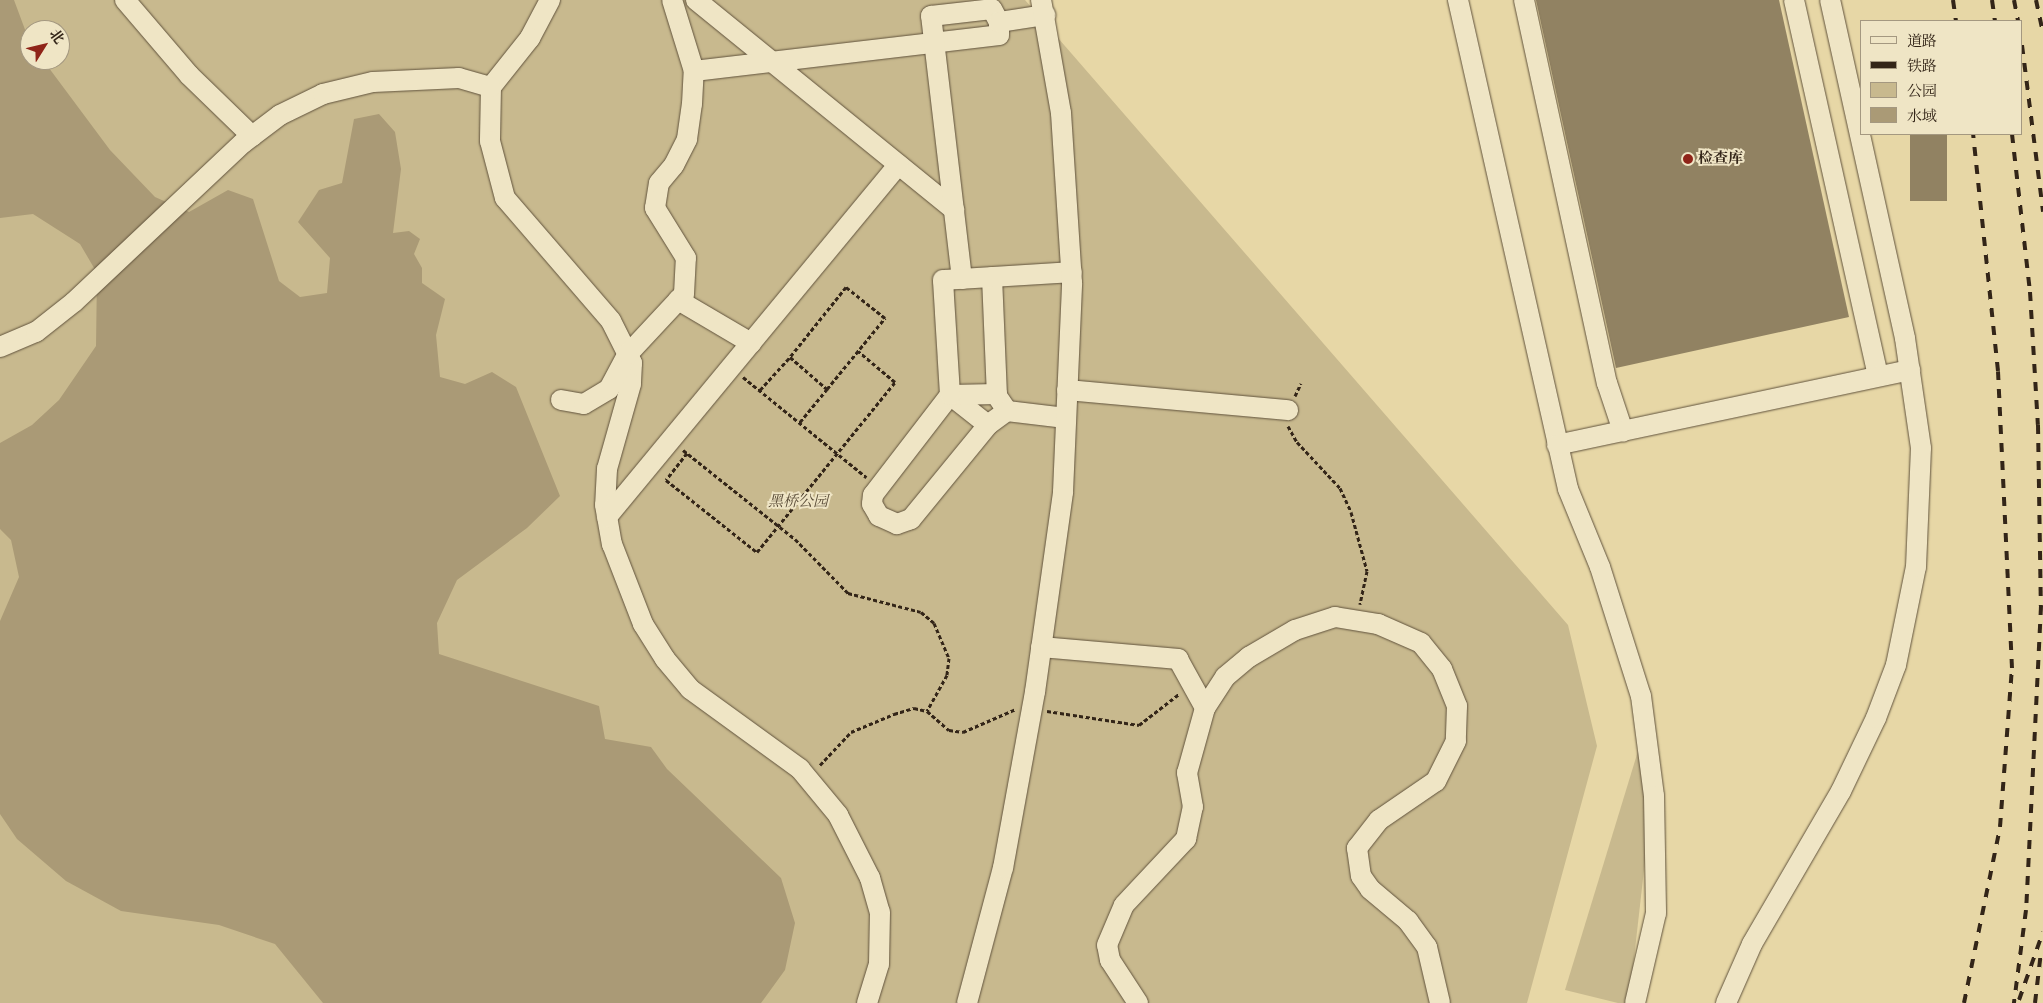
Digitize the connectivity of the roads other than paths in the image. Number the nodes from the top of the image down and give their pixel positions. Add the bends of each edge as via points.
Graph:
1 (125, 0) edge
2 (550, 0) edge
3 (672, 0) edge
4 (696, 0) edge
5 (1458, 0) edge
6 (1524, 0) edge
7 (1794, 0) edge
8 (1830, 0) edge
9 (960, 6) edge
10 (1043, 8) edge
11 (999, 22) junction
12 (934, 42) junction
13 (772, 61) junction
14 (694, 70) junction
15 (491, 87) junction
16 (252, 136) junction
17 (898, 165) junction
18 (954, 210) junction
19 (1072, 272) junction
20 (992, 277) junction
21 (962, 278) junction
22 (678, 300) junction
23 (751, 343) junction
24 (0, 347) edge
25 (628, 354) junction
26 (1910, 370) junction
27 (1878, 376) junction
28 (1067, 390) junction
29 (950, 395) junction
30 (560, 400) dead end
31 (1002, 402) junction
32 (1288, 410) road end
33 (1066, 418) junction
34 (988, 424) junction
35 (1623, 431) junction
36 (1557, 445) junction
37 (607, 517) junction
38 (1042, 648) junction
39 (1205, 708) junction
40 (867, 1003) edge
41 (967, 1003) edge
42 (1138, 1003) edge
43 (1440, 1003) edge
44 (1635, 1003) edge
45 (1726, 1003) edge

1 - 16 street via 194,81
2 - 15 street via 530,38
3 - 14 street
4 - 13 street
5 - 36 street
6 - 35 street via 1607,382
7 - 27 street
8 - 26 street
9 - 11 street via 992,9
9 - 12 street via 931,16
10 - 11 street
10 - 19 street via 1061,113
11 - 12 street via 999,35
12 - 13 street
12 - 18 street
13 - 14 street
13 - 17 street
14 - 22 street via 687,139 655,195 655,208 686,258 688,279
15 - 16 street via 459,78 373,82 323,94 280,115
15 - 25 street via 490,141 505,198 611,321
16 - 24 street via 74,302 36,332
17 - 18 street
17 - 23 street
18 - 21 street
19 - 20 street
19 - 28 street
20 - 21 street
20 - 31 street
21 - 29 street via 943,280
22 - 23 street
22 - 25 street
23 - 37 street
25 - 30 street via 609,389 596,398 584,404
25 - 37 street via 632,384 607,469
26 - 27 street
26 - 45 street via 1920,448 1921,503 1916,567 1896,665 1841,791 1752,944
27 - 35 street
28 - 32 street
28 - 33 street
29 - 31 street
29 - 34 street
29 - 34 street via 878,487 872,504 879,516 897,524 911,519
31 - 33 street
31 - 34 street
33 - 38 street via 1063,492
35 - 36 street
36 - 44 street via 1641,696 1654,796 1656,912
37 - 40 street via 626,584 643,624 665,659 690,689 809,778 838,815 870,878 880,912 879,964
38 - 39 street via 1178,659
38 - 41 street via 1003,868
39 - 42 street via 1187,773 1193,807 1186,838 1124,905 1107,945 1110,960
39 - 43 street via 1234,667 1275,640 1335,617 1358,619 1421,643 1442,669 1457,706 1456,741 1436,781 1378,820 1357,848 1361,876 1370,889 1408,921 1427,947

